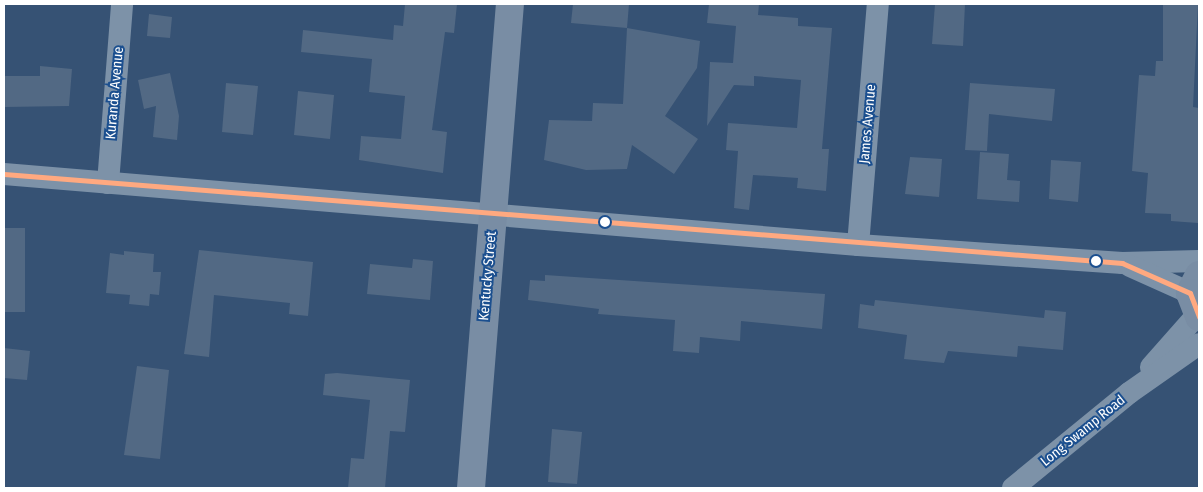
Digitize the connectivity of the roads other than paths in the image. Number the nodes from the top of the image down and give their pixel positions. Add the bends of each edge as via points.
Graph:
1 (122, 4) edge
2 (510, 4) edge
3 (878, 4) edge
4 (4, 174) edge
5 (108, 183) junction
6 (494, 213) junction
7 (858, 245) junction
8 (1199, 262) edge
9 (1122, 263) junction
10 (1196, 300) edge
11 (1199, 344) edge
12 (1129, 393) junction
13 (471, 488) edge
14 (1013, 488) edge

1 - 5 street, Kuranda Avenue
2 - 6 street, Kentucky Street
3 - 7 street, James Avenue
4 - 5 street
5 - 6 street
6 - 7 street
6 - 13 street, Kentucky Street
7 - 9 street
8 - 9 street
9 - 10 street
10 - 12 street, Long Swamp Road
11 - 12 street, Long Swamp Road
12 - 14 street, Long Swamp Road

